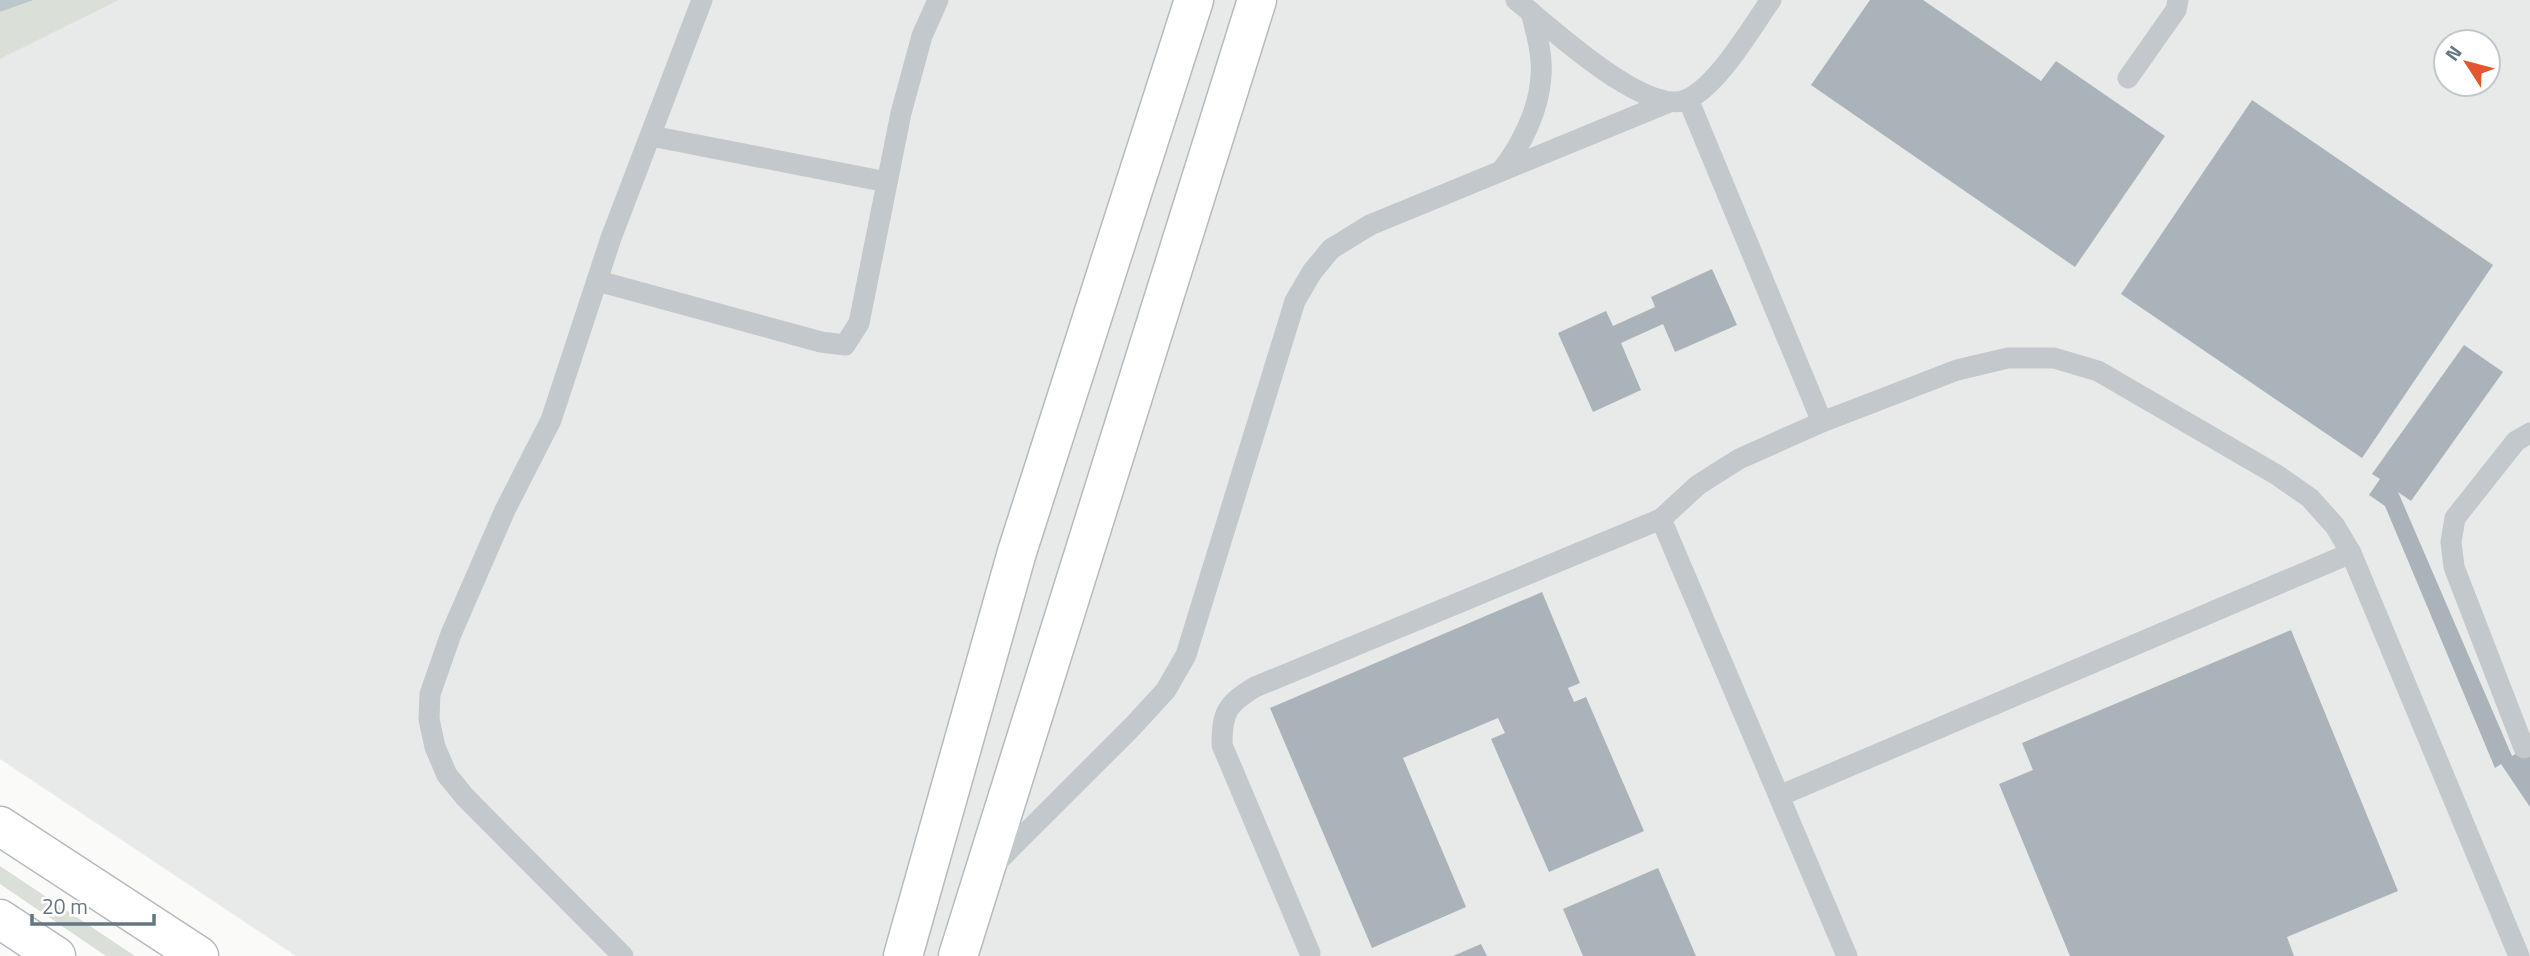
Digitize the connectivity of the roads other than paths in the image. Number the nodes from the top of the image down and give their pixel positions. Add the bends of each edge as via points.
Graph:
1 (702, 0) edge
2 (938, 0) edge
3 (1194, 0) edge
4 (1257, 0) edge
5 (1771, 0) edge
6 (2178, 0) edge
7 (1524, 6) edge
8 (2128, 78) dead end
9 (1677, 101) junction
10 (651, 136) junction
11 (1502, 170) junction
12 (887, 182) junction
13 (598, 281) junction
14 (1822, 422) junction
15 (2530, 433) edge
16 (1661, 519) junction
17 (2351, 553) junction
18 (2524, 748) dead end
19 (1779, 796) junction
20 (0, 825) edge
21 (982, 877) junction
22 (0, 919) edge
23 (1310, 953) dead end
24 (56, 956) edge
25 (199, 956) edge
26 (623, 956) edge
27 (903, 956) edge
28 (957, 956) edge
29 (1847, 956) edge
30 (2519, 956) edge

1 - 10 lane
2 - 12 lane via 922,36
3 - 27 main road via 1017,552
4 - 21 main road
5 - 9 lane via 1714,79
6 - 8 lane via 2176,10
7 - 9 lane via 1637,92
7 - 11 lane via 1539,48 1541,76 1520,147
9 - 11 lane
9 - 14 lane
10 - 12 lane
10 - 13 lane
11 - 21 lane via 1370,225 1331,249 1312,272 1295,301 1186,655 1166,690
12 - 13 lane via 859,323 845,345
13 - 26 lane via 551,420 505,510 451,634 430,694 429,719 447,775 465,797
14 - 16 lane via 1739,459 1698,485
14 - 17 lane via 1957,370 2008,358 2054,358 2098,371 2277,474 2310,498
15 - 18 lane via 2516,442 2455,518 2451,542 2454,567
16 - 19 lane
16 - 23 lane via 1255,687 1236,699 1222,721 1222,745
17 - 19 lane
17 - 30 lane
19 - 29 lane
20 - 25 main road
21 - 28 main road
22 - 24 main road

